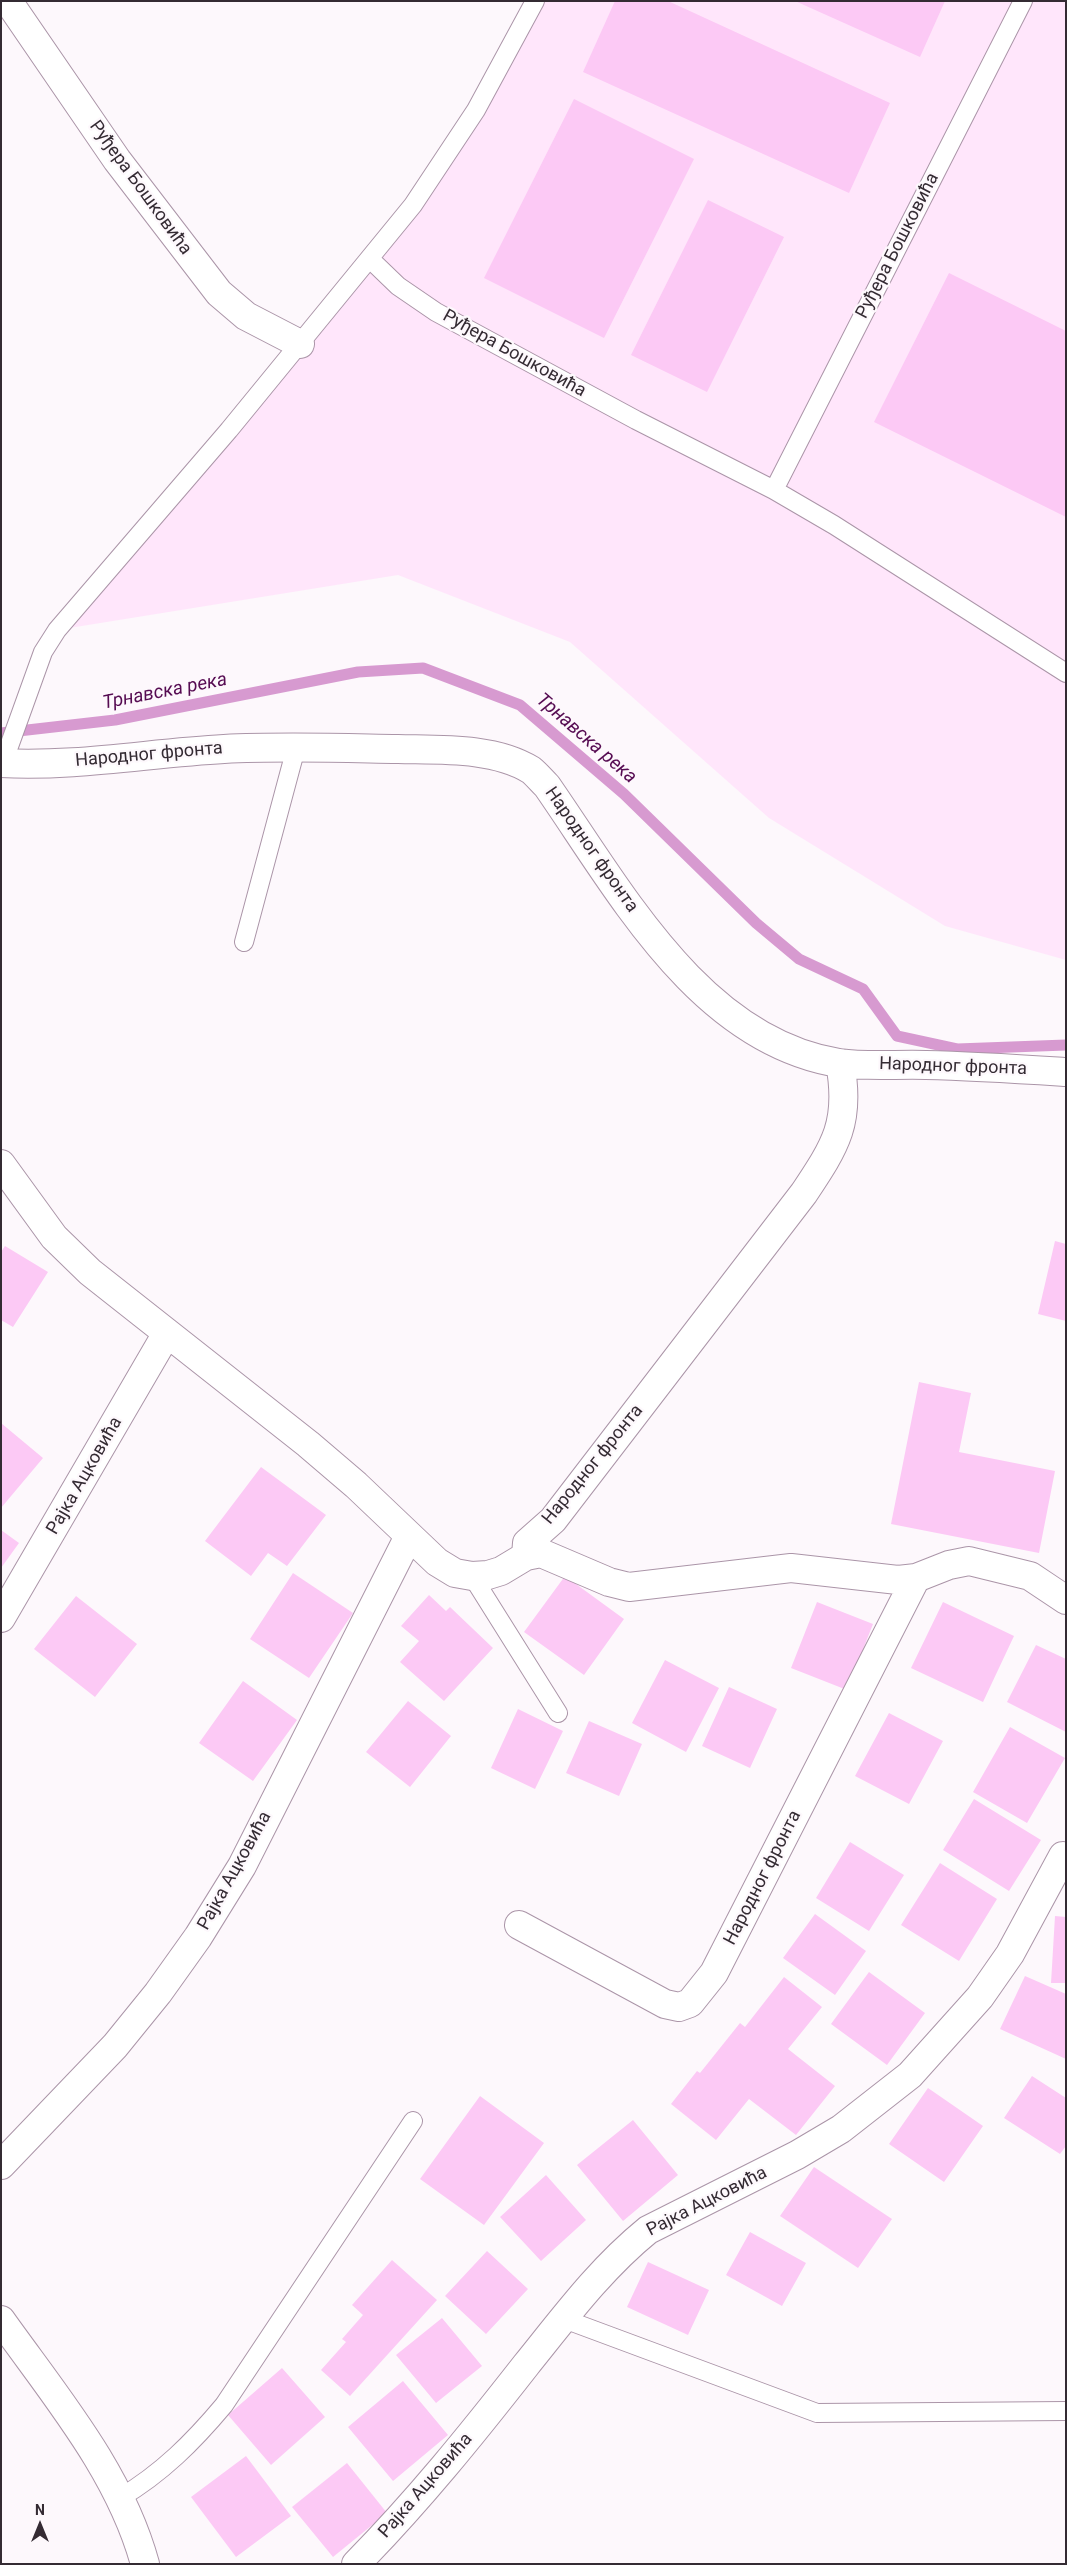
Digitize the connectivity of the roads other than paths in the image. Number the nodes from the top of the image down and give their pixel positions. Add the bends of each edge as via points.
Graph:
1 (8, 1) edge
2 (535, 1) edge
3 (1023, 1) edge
4 (370, 259) junction
5 (300, 344) junction
6 (774, 490) junction
7 (1066, 674) edge
8 (296, 748) junction
9 (4, 757) edge
10 (244, 942) dead end
11 (840, 1063) junction
12 (1066, 1072) edge
13 (2, 1166) edge
14 (167, 1333) junction
15 (409, 1536) junction
16 (526, 1556) junction
17 (472, 1576) junction
18 (916, 1578) junction
19 (1066, 1600) edge
20 (1, 1618) edge
21 (558, 1713) dead end
22 (1063, 1856) dead end
23 (519, 1925) dead end
24 (413, 2121) dead end
25 (1, 2165) edge
26 (564, 2319) junction
27 (1, 2320) edge
28 (1066, 2411) edge
29 (120, 2498) junction
30 (146, 2564) edge
31 (356, 2564) edge

1 - 5 street, Руђера Бошковића via 118,160 219,294 246,316
2 - 4 lane via 447,157
3 - 6 lane, Руђера Бошковића
4 - 5 lane
4 - 6 lane, Руђера Бошковића via 398,286 436,312 618,411
5 - 9 lane via 56,630 43,652
6 - 7 lane, Руђера Бошковића
8 - 9 street, Народног фронта via 225,749 50,763
8 - 10 lane
8 - 11 street, Народног фронта via 482,754 531,770 546,786 665,954 702,990 742,1024 769,1041
11 - 12 street, Народног фронта
11 - 16 street, Народног фронта via 844,1113 834,1148 804,1193 552,1520 527,1543
13 - 14 street via 54,1237 90,1272
14 - 15 street via 356,1485
14 - 20 street, Рајка Ацковића
15 - 17 street via 437,1562 455,1573
15 - 25 street, Рајка Ацковића via 242,1866 198,1937 115,2046
16 - 17 street via 501,1571
16 - 18 street via 542,1553 609,1582 629,1586 791,1568 868,1578
17 - 21 lane
18 - 19 street via 949,1564 969,1561 1030,1576
18 - 23 street, Народног фронта via 714,1973 690,2003 679,2007 665,2004
22 - 26 street, Рајка Ацковића via 1010,1954 980,1997 910,2075 841,2129 797,2155 648,2230 606,2269
24 - 29 lane via 224,2405 172,2462
26 - 28 lane via 817,2413
26 - 31 street, Рајка Ацковића via 409,2509
27 - 29 street via 81,2432
29 - 30 street

